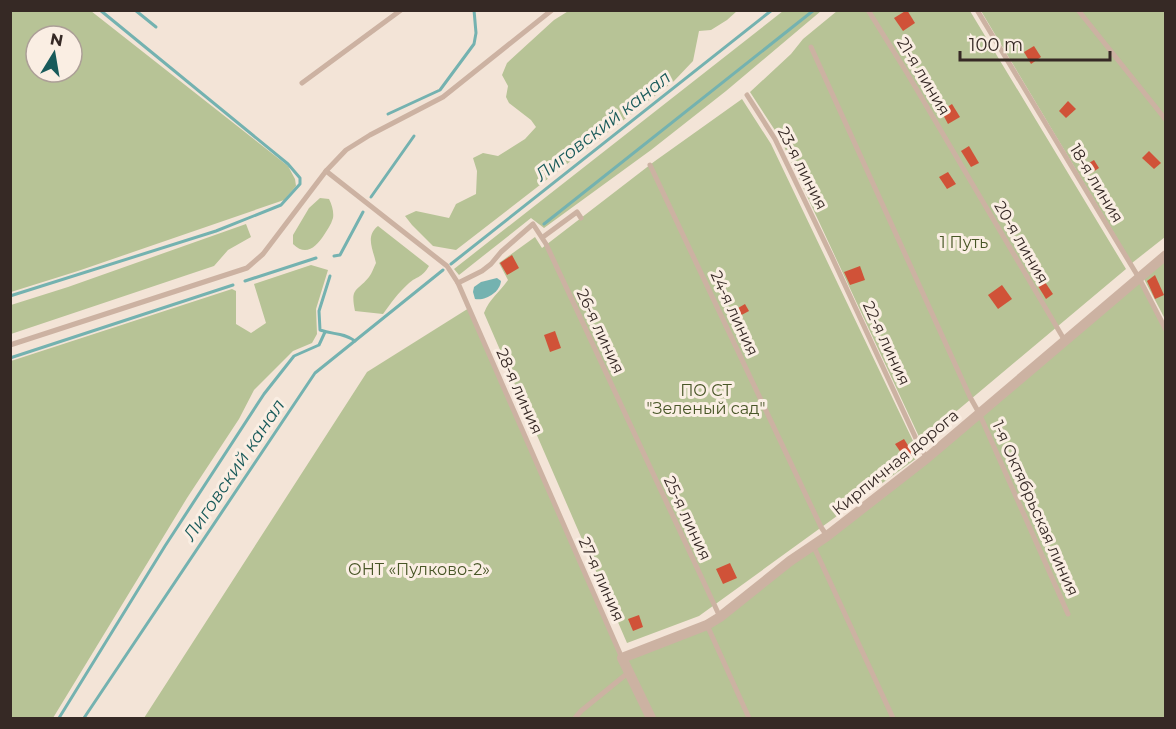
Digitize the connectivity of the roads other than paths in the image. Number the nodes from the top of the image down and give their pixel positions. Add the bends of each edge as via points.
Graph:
1 (401, 10) edge
2 (552, 10) edge
3 (868, 10) edge
4 (977, 10) edge
5 (1078, 10) edge
6 (811, 47) dead end
7 (302, 83) dead end
8 (747, 95) dead end
9 (1166, 120) edge
10 (957, 156) joint
11 (650, 165) dead end
12 (326, 171) junction
13 (581, 218) dead end
14 (543, 237) junction
15 (831, 255) joint
16 (1166, 255) edge
17 (1139, 278) junction
18 (458, 283) junction
19 (1166, 330) edge
20 (1065, 341) junction
21 (10, 345) edge
22 (979, 413) junction
23 (632, 430) joint
24 (927, 458) junction
25 (557, 510) joint
26 (827, 536) junction
27 (813, 545) junction
28 (1068, 614) dead end
29 (720, 617) junction
30 (707, 625) junction
31 (622, 658) junction
32 (629, 672) junction
33 (575, 718) edge
34 (651, 718) edge
35 (749, 718) edge
36 (893, 718) edge

1 - 7 lane
2 - 12 lane via 451,91 346,150
3 - 10 lane, 21-я линия
4 - 17 lane, 18-я линия
5 - 9 lane
6 - 22 lane, 1-я Октябрьская линия
8 - 15 lane, 23-я линия via 775,139
10 - 20 lane, 20-я линия
11 - 26 lane, 24-я линия
12 - 18 lane, 28-я линия via 447,266
12 - 21 lane via 263,255 247,268
13 - 14 lane via 577,212
14 - 18 lane via 533,224 482,271
14 - 23 lane, 26-я линия
15 - 24 lane, 22-я линия
16 - 17 street, Кирпичная дорога
17 - 19 lane, 18-я линия
17 - 20 street, Кирпичная дорога
18 - 25 lane, 28-я линия
20 - 22 street, Кирпичная дорога
22 - 24 street, Кирпичная дорога
22 - 28 lane, 1-я Октябрьская линия
23 - 29 lane, 25-я линия
24 - 26 street, Кирпичная дорога
25 - 31 lane, 27-я линия
26 - 27 street, Кирпичная дорога
27 - 29 street, Кирпичная дорога
27 - 36 lane
29 - 30 street, Кирпичная дорога
30 - 31 street, Кирпичная дорога
30 - 35 lane
31 - 32 street
32 - 33 lane
32 - 34 street

